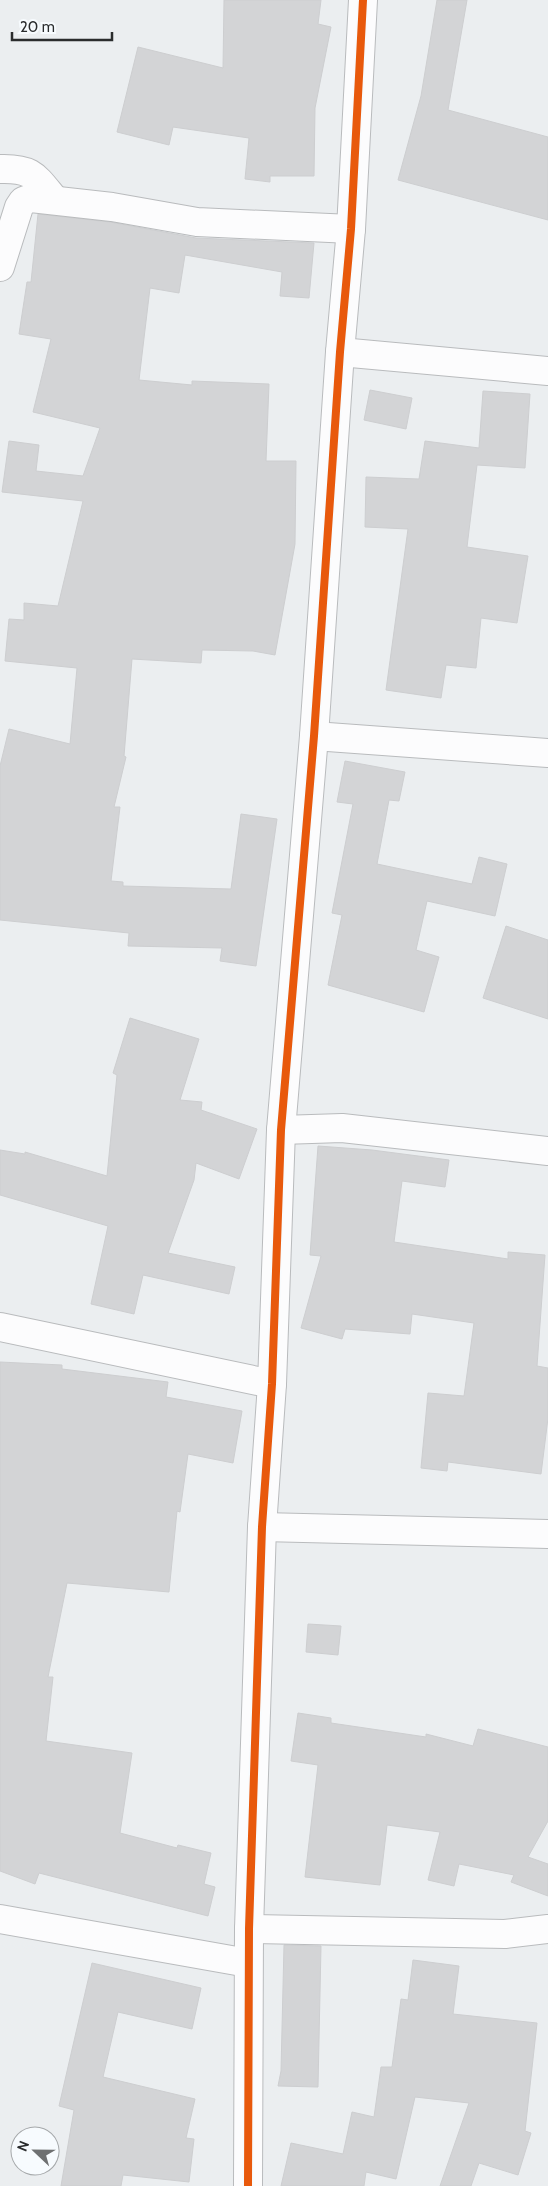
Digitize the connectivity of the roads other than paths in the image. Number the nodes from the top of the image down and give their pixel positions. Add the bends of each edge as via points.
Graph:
1 (363, 0) edge
2 (0, 169) edge
3 (54, 199) junction
4 (5, 221) edge
5 (351, 229) junction
6 (0, 267) edge
7 (340, 352) junction
8 (548, 371) edge
9 (314, 736) junction
10 (548, 753) edge
11 (281, 1130) junction
12 (548, 1151) edge
13 (0, 1327) edge
14 (272, 1384) junction
15 (262, 1527) junction
16 (548, 1534) edge
17 (0, 1919) edge
18 (249, 1929) junction
19 (548, 1929) edge
20 (248, 1963) junction
21 (248, 2186) edge

1 - 5 street
2 - 3 street via 33,174
3 - 4 street via 23,201
3 - 5 street via 197,222
4 - 6 street
5 - 7 street
7 - 8 street
7 - 9 street
9 - 10 street
9 - 11 street
11 - 12 street via 342,1128
11 - 14 street
13 - 14 street
14 - 15 street
15 - 16 street
15 - 18 street
17 - 20 street
18 - 19 street via 505,1934
18 - 20 street
20 - 21 street

